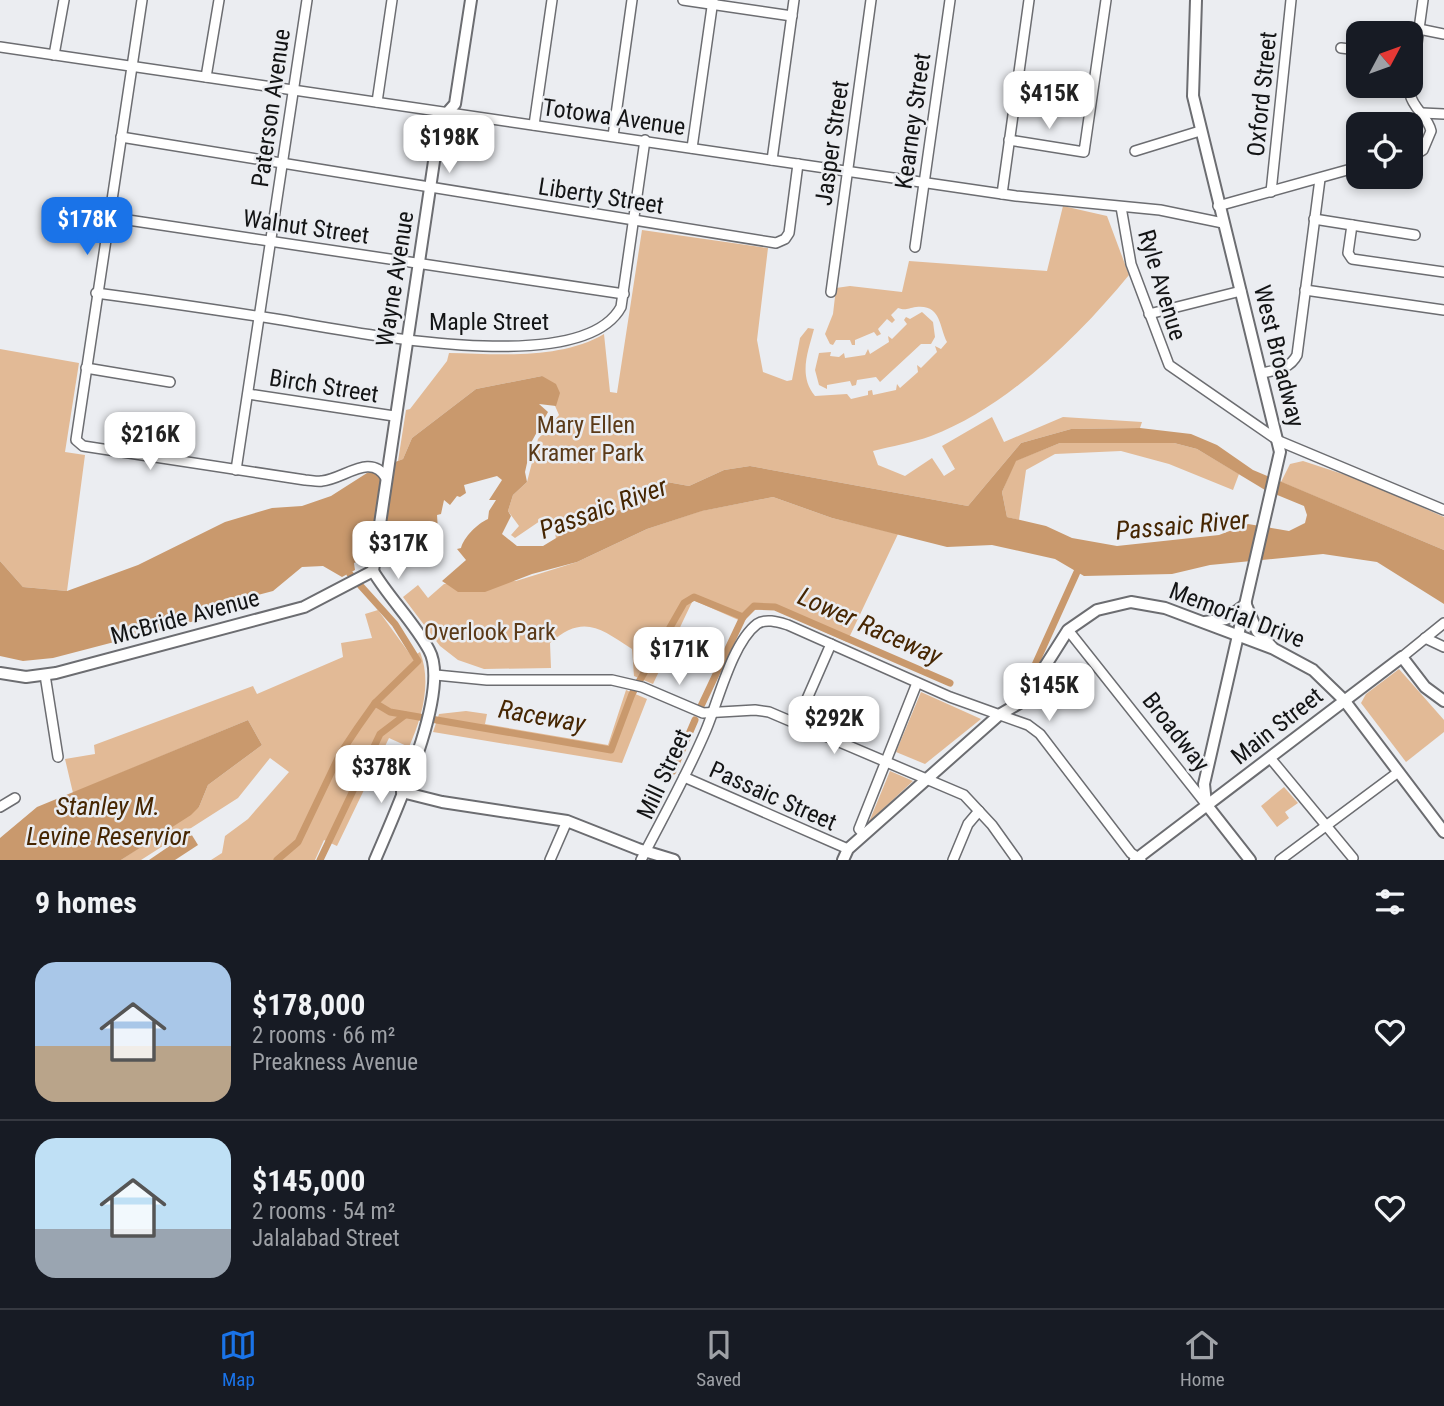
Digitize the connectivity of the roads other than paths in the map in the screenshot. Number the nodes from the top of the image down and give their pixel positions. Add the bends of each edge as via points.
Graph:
1 (64, 0) edge
2 (142, 0) edge
3 (219, 0) edge
4 (307, 0) edge
5 (392, 0) edge
6 (471, 0) edge
7 (552, 0) edge
8 (632, 0) edge
9 (683, 0) edge
10 (794, 0) edge
11 (871, 0) edge
12 (950, 0) edge
13 (1029, 0) edge
14 (1106, 0) edge
15 (1196, 0) edge
16 (1291, 0) edge
17 (1423, 0) edge
18 (712, 2) edge
19 (792, 16) junction
20 (1420, 21) edge
21 (1423, 30) edge
22 (1444, 34) edge
23 (0, 47) edge
24 (1341, 48) dead end
25 (1346, 49) edge
26 (54, 55) junction
27 (132, 66) junction
28 (206, 77) junction
29 (293, 90) junction
30 (377, 102) junction
31 (448, 112) junction
32 (1423, 113) edge
33 (1444, 114) edge
34 (1423, 115) edge
35 (534, 125) junction
36 (1200, 131) junction
37 (613, 136) junction
38 (121, 137) junction
39 (1009, 140) junction
40 (645, 141) junction
41 (691, 148) junction
42 (1423, 150) edge
43 (1135, 151) dead end
44 (772, 160) junction
45 (283, 163) junction
46 (798, 164) junction
47 (847, 171) junction
48 (1346, 171) edge
49 (1320, 179) junction
50 (924, 182) junction
51 (430, 187) junction
52 (1271, 192) junction
53 (1002, 194) junction
54 (1218, 206) junction
55 (1121, 207) junction
56 (108, 217) junction
57 (1314, 219) junction
58 (634, 222) junction
59 (1223, 223) junction
60 (1352, 225) junction
61 (1415, 235) dead end
62 (271, 242) junction
63 (915, 247) dead end
64 (419, 263) junction
65 (1444, 272) edge
66 (1305, 290) junction
67 (1241, 291) junction
68 (831, 292) dead end
69 (96, 293) junction
70 (624, 294) junction
71 (1444, 310) edge
72 (1149, 314) junction
73 (260, 317) junction
74 (407, 339) junction
75 (86, 368) junction
76 (1262, 373) junction
77 (170, 382) dead end
78 (248, 394) junction
79 (394, 416) junction
80 (1279, 441) junction
81 (236, 470) junction
82 (386, 478) junction
83 (1444, 510) edge
84 (373, 571) junction
85 (1246, 604) junction
86 (1202, 623) junction
87 (1444, 623) edge
88 (1068, 630) junction
89 (1238, 637) junction
90 (1425, 638) junction
91 (831, 645) junction
92 (1444, 647) edge
93 (1274, 649) junction
94 (1402, 657) junction
95 (0, 673) edge
96 (45, 675) junction
97 (436, 676) junction
98 (917, 683) junction
99 (1344, 700) junction
100 (1444, 701) edge
101 (712, 713) junction
102 (999, 715) junction
103 (796, 724) junction
104 (58, 758) dead end
105 (1271, 759) junction
106 (884, 761) junction
107 (1397, 772) junction
108 (684, 777) junction
109 (925, 778) junction
110 (402, 792) junction
111 (15, 799) dead end
112 (1206, 804) junction
113 (0, 807) edge
114 (979, 811) junction
115 (567, 821) junction
116 (1326, 825) junction
117 (1444, 832) edge
118 (864, 834) junction
119 (644, 855) edge
120 (845, 855) edge
121 (1353, 858) dead end
122 (1138, 859) edge
123 (375, 860) edge
124 (550, 860) edge
125 (674, 860) edge
126 (953, 860) edge
127 (1017, 860) edge
128 (1250, 860) edge
129 (1280, 860) edge

1 - 26 street
2 - 27 street
3 - 28 street
4 - 29 street, Paterson Avenue
5 - 30 street
6 - 31 main road, Wayne Avenue via 455,104
7 - 35 street
8 - 37 street
9 - 18 street
10 - 19 street
11 - 47 street, Jasper Street
12 - 50 street, Kearney Street
13 - 39 street
14 - 39 street via 1084,152
15 - 36 main road, West Broadway via 1192,86
16 - 52 street, Oxford Street
17 - 20 street
18 - 19 street
18 - 41 street
19 - 44 street
21 - 22 street
23 - 26 street, Totowa Avenue
24 - 25 street
26 - 27 street, Totowa Avenue
27 - 28 street, Totowa Avenue
27 - 38 street
28 - 29 street, Totowa Avenue
29 - 30 street, Totowa Avenue
29 - 45 street, Paterson Avenue
30 - 31 street, Totowa Avenue
31 - 35 street, Totowa Avenue
31 - 51 main road, Wayne Avenue via 440,121
32 - 33 street
34 - 42 street via 1431,128
35 - 37 street, Totowa Avenue
36 - 43 street
36 - 54 main road, West Broadway
37 - 40 street, Totowa Avenue
38 - 45 street, Liberty Street
38 - 56 street
39 - 53 street
40 - 41 street, Totowa Avenue
40 - 58 street, Maple Street
41 - 44 street, Totowa Avenue
44 - 46 street, Totowa Avenue
45 - 51 street, Liberty Street
45 - 62 street, Paterson Avenue
46 - 47 street, Totowa Avenue
46 - 58 street, Liberty Street via 789,233 776,243
47 - 50 street, Totowa Avenue
47 - 68 street, Jasper Street
48 - 49 street
49 - 52 street
49 - 57 street
50 - 53 street, Totowa Avenue
50 - 63 street, Kearney Street
51 - 58 street, Liberty Street
51 - 64 main road, Wayne Avenue
52 - 54 street
53 - 55 street, Totowa Avenue
54 - 59 main road, West Broadway
55 - 59 street, Totowa Avenue
55 - 72 street, Ryle Avenue via 1131,264
56 - 62 street, Walnut Street
56 - 69 street
57 - 60 street
57 - 66 street
58 - 70 street, Maple Street
59 - 67 main road, West Broadway
60 - 61 street
60 - 65 street via 1348,253 1352,259
62 - 64 street, Walnut Street
62 - 73 street, Paterson Avenue
64 - 70 street, Walnut Street
64 - 74 main road, Wayne Avenue
66 - 71 street
66 - 76 street via 1295,359 1283,368
67 - 72 street
67 - 76 main road, West Broadway
69 - 73 street, Maple Street
69 - 75 street
70 - 74 street, Maple Street via 618,313 607,325 561,341 455,346
72 - 80 street, Ryle Avenue via 1168,365
73 - 74 street, Maple Street
73 - 78 street, Paterson Avenue
74 - 79 main road, Wayne Avenue
75 - 77 street
75 - 81 street via 78,443
76 - 80 main road, West Broadway
78 - 79 street, Birch Street
78 - 81 street, Paterson Avenue
79 - 82 main road, Wayne Avenue
80 - 83 street, Ryle Avenue
80 - 85 main road, West Broadway
81 - 82 street via 323,481 374,466
82 - 84 main road, Wayne Avenue
84 - 96 main road, McBride Avenue via 304,607
84 - 97 main road via 430,651
85 - 86 main road via 1226,619
85 - 89 main road, West Broadway
85 - 93 main road via 1257,631
86 - 88 main road, Memorial Drive via 1165,608 1131,602 1097,610
86 - 89 main road, Memorial Drive
87 - 90 street, Main Street
88 - 102 main road via 1028,694
88 - 112 street, Broadway
89 - 93 main road, Memorial Drive
89 - 112 main road, West Broadway via 1205,784
90 - 92 street
90 - 94 street, Main Street
91 - 98 street
91 - 101 street, Mill Street via 776,621 761,622 743,641
91 - 103 street
93 - 99 main road, Memorial Drive via 1313,670
94 - 99 main road, Main Street
94 - 100 main road via 1425,687
95 - 96 main road, McBride Avenue
96 - 104 street
97 - 101 street via 608,679
97 - 110 main road via 426,724
98 - 102 street
98 - 106 street
99 - 105 main road, Main Street
99 - 107 main road, Memorial Drive
101 - 103 street via 755,710
101 - 108 street, Mill Street
102 - 109 main road
102 - 122 street via 1028,724 1040,734
103 - 106 street
105 - 112 main road, Main Street
105 - 116 street
106 - 109 street
106 - 118 street via 859,829
107 - 116 street
107 - 117 main road, Memorial Drive
108 - 119 street, Mill Street
108 - 120 street, Passaic Street
109 - 114 street via 964,795
109 - 118 main road
110 - 115 main road
110 - 123 main road
111 - 113 street
112 - 122 main road, Main Street
112 - 128 main road, Broadway
114 - 126 street via 968,824
114 - 127 street
115 - 119 main road
115 - 124 street
116 - 121 street
116 - 129 street
118 - 120 main road
119 - 125 main road

